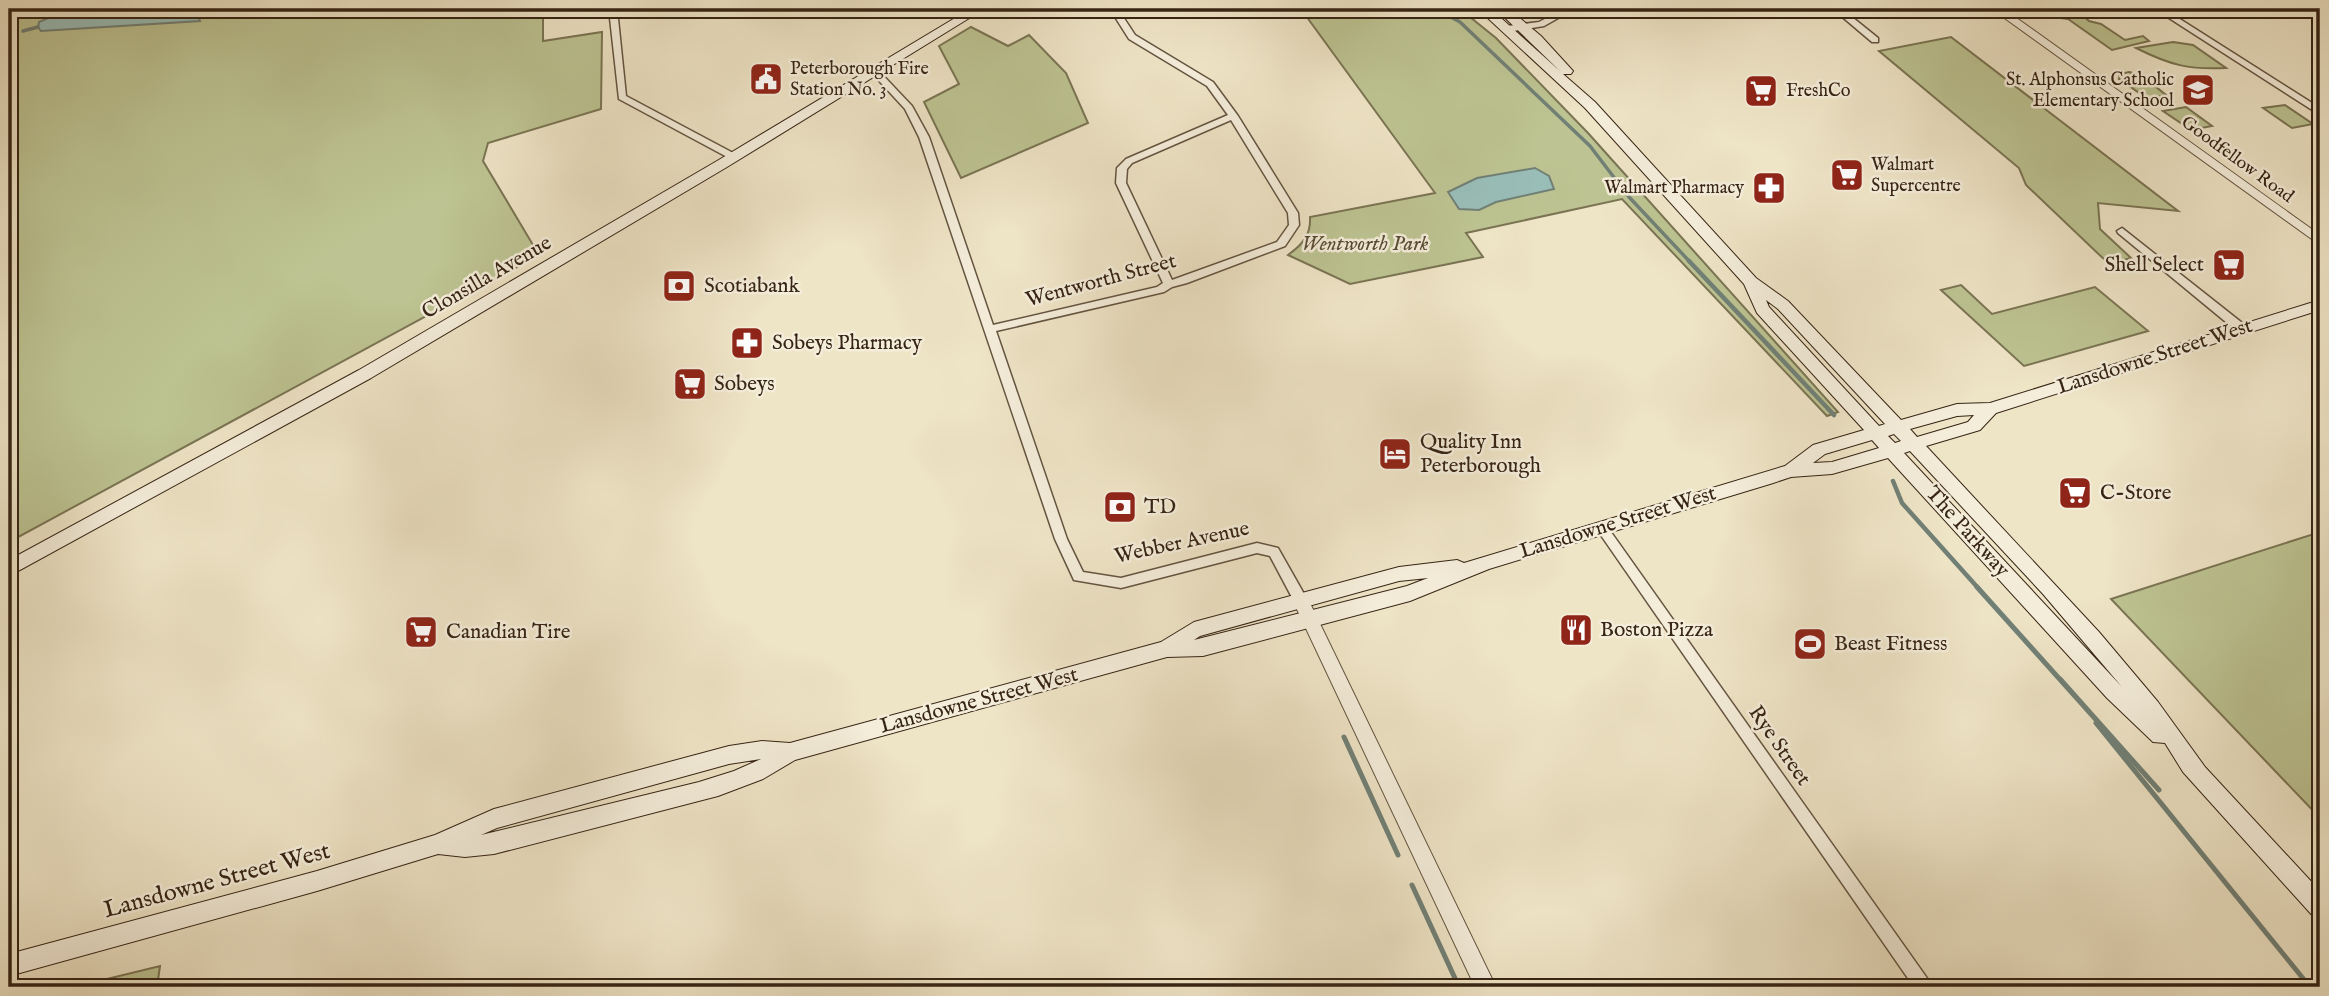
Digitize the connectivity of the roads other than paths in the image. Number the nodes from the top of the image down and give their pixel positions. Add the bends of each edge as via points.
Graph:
1 (614, 9) edge
2 (978, 9) edge
3 (1114, 9) edge
4 (1485, 9) edge
5 (1502, 9) edge
6 (1552, 9) edge
7 (1570, 9) edge
8 (1837, 9) edge
9 (1997, 9) edge
10 (2159, 9) edge
11 (1522, 25) junction
12 (1507, 29) junction
13 (1875, 40) dead end
14 (874, 71) junction
15 (1590, 105) junction
16 (2320, 112) edge
17 (1233, 116) junction
18 (732, 156) junction
19 (2122, 231) dead end
20 (2320, 241) edge
21 (1751, 282) junction
22 (1169, 284) junction
23 (2320, 305) edge
24 (990, 329) junction
25 (2242, 329) junction
26 (1990, 409) junction
27 (1896, 427) junction
28 (1877, 432) junction
29 (1912, 444) junction
30 (1892, 450) junction
31 (1791, 471) junction
32 (1602, 528) junction
33 (1484, 563) junction
34 (9, 569) edge
35 (1301, 601) junction
36 (1310, 620) junction
37 (1167, 649) junction
38 (2197, 772) junction
39 (2320, 906) edge
40 (9, 965) edge
41 (1486, 987) edge
42 (1923, 987) edge

1 - 18 street via 622,97
2 - 14 main road, Clonsilla Avenue
3 - 17 street, Wentworth Street via 1132,37 1210,84
4 - 12 main road, The Parkway
5 - 11 main road, The Parkway
6 - 11 street
7 - 11 street via 1541,23
8 - 13 street
9 - 20 street, Goodfellow Road
10 - 16 street
11 - 12 street
11 - 15 main road, The Parkway via 1571,75
12 - 15 main road, The Parkway
14 - 18 main road, Clonsilla Avenue
14 - 24 street, Webber Avenue via 909,108 924,138
15 - 21 main road, The Parkway
17 - 22 street via 1122,168 1121,183
17 - 22 street, Wentworth Street via 1293,213 1294,225 1281,244
18 - 34 main road, Clonsilla Avenue via 365,374
19 - 25 street
21 - 27 main road, The Parkway via 1783,305
21 - 28 main road, The Parkway via 1762,309
22 - 24 street, Wentworth Street via 1160,290
23 - 25 main road, Lansdowne Street West
24 - 35 street, Webber Avenue via 1061,539 1079,576 1121,583 1258,548 1274,552
25 - 26 main road, Lansdowne Street West
26 - 27 main road, Lansdowne Street West via 1957,410
26 - 29 main road, Lansdowne Street West via 1974,426
27 - 28 main road, Lansdowne Street West
27 - 29 main road, The Parkway
28 - 30 main road, The Parkway
28 - 31 main road, Lansdowne Street West via 1819,449
29 - 30 main road, Lansdowne Street West
29 - 38 main road, The Parkway via 2091,636
30 - 31 main road, Lansdowne Street West via 1832,468
30 - 38 main road, The Parkway via 2114,692
31 - 32 main road, Lansdowne Street West
32 - 33 main road, Lansdowne Street West
32 - 42 street, Rye Street
33 - 35 main road, Lansdowne Street West via 1399,575
33 - 36 main road, Lansdowne Street West via 1410,593
35 - 36 street, Webber Avenue
35 - 37 main road, Lansdowne Street West via 1194,630
36 - 37 main road, Lansdowne Street West via 1203,648
36 - 41 street, Webber Avenue
37 - 40 main road, Lansdowne Street West via 790,752 759,772 673,797 494,844 438,844
38 - 39 main road, The Parkway

